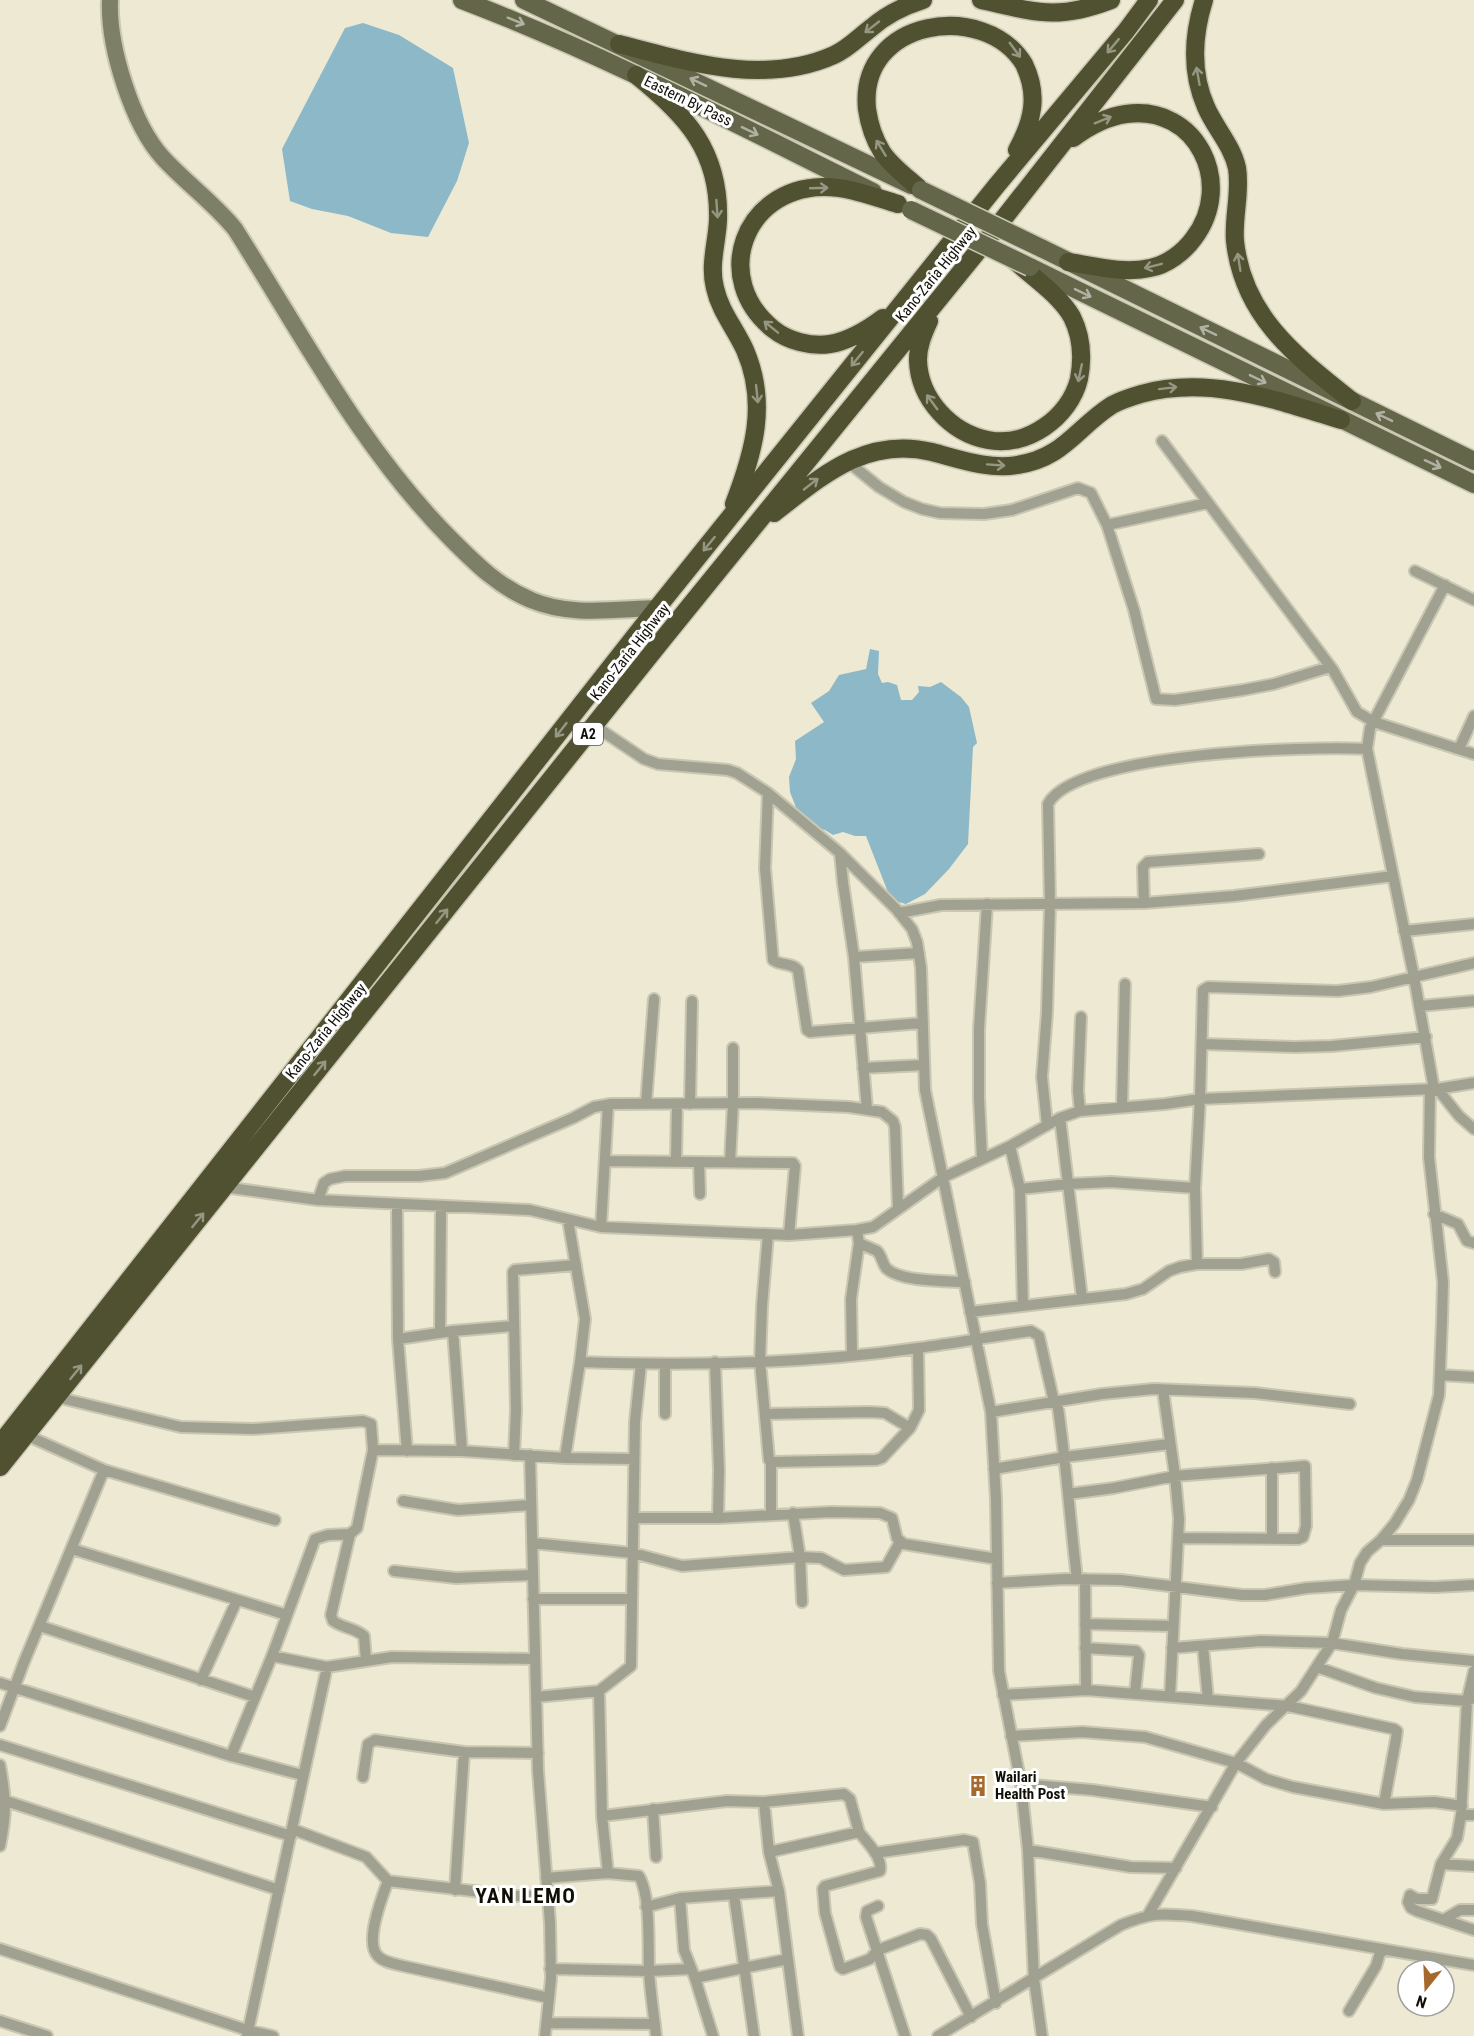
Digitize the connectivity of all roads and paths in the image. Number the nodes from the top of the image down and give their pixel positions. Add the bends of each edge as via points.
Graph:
1 (110, 0) edge
2 (462, 0) edge
3 (524, 0) edge
4 (923, 0) edge
5 (981, 0) edge
6 (1111, 0) edge
7 (1149, 0) edge
8 (1175, 0) edge
9 (1204, 0) edge
10 (618, 44) junction
11 (636, 75) junction
12 (1054, 152) junction
13 (997, 185) junction
14 (921, 190) junction
15 (904, 207) junction
16 (1012, 258) junction
17 (1068, 262) junction
18 (937, 302) junction
19 (899, 307) junction
20 (1352, 401) junction
21 (1341, 420) junction
22 (1162, 441) dead end
23 (847, 461) junction
24 (1474, 461) edge
25 (1474, 483) edge
26 (1208, 503) junction
27 (727, 521) junction
28 (1107, 525) junction
29 (749, 533) junction
30 (1415, 571) dead end
31 (1444, 585) junction
32 (1474, 600) edge
33 (657, 609) junction
34 (1330, 667) junction
35 (1474, 716) edge
36 (1374, 722) junction
37 (595, 726) junction
38 (1367, 749) junction
39 (1459, 749) junction
40 (1474, 754) edge
41 (768, 793) junction
42 (840, 853) junction
43 (1259, 854) dead end
44 (1393, 876) junction
45 (1144, 903) junction
46 (987, 904) junction
47 (1050, 904) junction
48 (899, 913) junction
49 (1474, 924) edge
50 (1404, 931) junction
51 (919, 953) junction
52 (854, 957) junction
53 (1474, 963) edge
54 (1414, 977) junction
55 (1125, 984) dead end
56 (654, 999) dead end
57 (692, 1001) dead end
58 (1474, 1001) edge
59 (1420, 1006) junction
60 (1081, 1017) dead end
61 (922, 1023) junction
62 (859, 1028) junction
63 (1426, 1037) junction
64 (1202, 1044) junction
65 (733, 1047) dead end
66 (924, 1065) junction
67 (863, 1068) junction
68 (1474, 1083) edge
69 (1434, 1089) junction
70 (1200, 1099) junction
71 (646, 1104) junction
72 (677, 1104) junction
73 (690, 1104) junction
74 (733, 1104) junction
75 (608, 1105) junction
76 (1122, 1107) junction
77 (867, 1109) junction
78 (1080, 1111) junction
79 (1060, 1118) junction
80 (1047, 1124) junction
81 (1474, 1129) edge
82 (1010, 1146) junction
83 (982, 1159) junction
84 (605, 1161) junction
85 (676, 1162) junction
86 (699, 1162) junction
87 (730, 1162) junction
88 (942, 1178) junction
89 (1069, 1184) junction
90 (224, 1187) junction
91 (1195, 1188) junction
92 (1020, 1189) junction
93 (700, 1194) dead end
94 (318, 1200) junction
95 (397, 1204) junction
96 (441, 1206) junction
97 (898, 1209) junction
98 (1434, 1214) junction
99 (568, 1220) junction
100 (601, 1227) junction
101 (857, 1230) junction
102 (768, 1234) junction
103 (789, 1235) junction
104 (859, 1243) junction
105 (1474, 1243) edge
106 (1197, 1264) junction
107 (576, 1266) junction
108 (1275, 1272) dead end
109 (965, 1282) junction
110 (1082, 1298) junction
111 (1023, 1306) junction
112 (970, 1311) junction
113 (514, 1326) junction
114 (453, 1331) junction
115 (440, 1333) junction
116 (398, 1339) junction
117 (975, 1339) junction
118 (918, 1348) junction
119 (852, 1355) junction
120 (760, 1361) junction
121 (580, 1362) junction
122 (715, 1362) junction
123 (641, 1364) junction
124 (664, 1364) junction
125 (1440, 1375) junction
126 (1474, 1377) edge
127 (1163, 1390) junction
128 (56, 1398) junction
129 (1055, 1402) junction
130 (1350, 1404) dead end
131 (991, 1412) junction
132 (664, 1414) dead end
133 (766, 1414) junction
134 (910, 1428) junction
135 (26, 1435) junction
136 (0, 1444) edge
137 (1169, 1444) junction
138 (373, 1450) junction
139 (406, 1450) junction
140 (462, 1451) junction
141 (514, 1455) junction
142 (530, 1455) junction
143 (1065, 1457) junction
144 (565, 1458) junction
145 (634, 1459) junction
146 (771, 1462) junction
147 (0, 1467) edge
148 (1272, 1468) junction
149 (994, 1469) junction
150 (104, 1470) junction
151 (1175, 1476) junction
152 (1068, 1494) junction
153 (403, 1501) dead end
154 (531, 1505) junction
155 (793, 1513) junction
156 (771, 1515) junction
157 (634, 1518) junction
158 (718, 1518) junction
159 (275, 1520) dead end
160 (350, 1534) junction
161 (1178, 1538) junction
162 (1272, 1538) junction
163 (1381, 1540) junction
164 (1474, 1540) edge
165 (900, 1542) junction
166 (532, 1543) junction
167 (72, 1548) junction
168 (633, 1553) junction
169 (800, 1557) junction
170 (997, 1559) junction
171 (394, 1571) dead end
172 (532, 1575) junction
173 (1081, 1579) junction
174 (997, 1583) junction
175 (1474, 1585) edge
176 (1175, 1586) junction
177 (1354, 1586) junction
178 (533, 1599) junction
179 (631, 1599) junction
180 (237, 1600) junction
181 (802, 1602) dead end
182 (287, 1615) junction
183 (1085, 1624) junction
184 (40, 1626) junction
185 (1173, 1626) junction
186 (1332, 1643) junction
187 (1203, 1646) junction
188 (1086, 1647) junction
189 (1172, 1648) junction
190 (272, 1656) junction
191 (535, 1659) junction
192 (366, 1660) junction
193 (1474, 1661) edge
194 (327, 1667) junction
195 (1317, 1667) junction
196 (1474, 1671) edge
197 (201, 1680) junction
198 (0, 1683) edge
199 (14, 1688) junction
200 (599, 1690) junction
201 (1086, 1690) junction
202 (1135, 1693) junction
203 (1003, 1695) junction
204 (1170, 1696) junction
205 (255, 1697) junction
206 (536, 1697) junction
207 (1471, 1699) edge
208 (1208, 1700) junction
209 (1287, 1706) junction
210 (1470, 1714) edge
211 (0, 1726) edge
212 (1011, 1736) junction
213 (0, 1744) edge
214 (464, 1752) junction
215 (538, 1753) junction
216 (231, 1756) junction
217 (1469, 1756) edge
218 (1236, 1763) junction
219 (0, 1765) edge
220 (302, 1775) junction
221 (363, 1777) dead end
222 (1469, 1783) edge
223 (1021, 1784) junction
224 (6, 1801) junction
225 (764, 1802) junction
226 (1384, 1804) junction
227 (1212, 1807) junction
228 (653, 1809) junction
229 (1462, 1810) junction
230 (1474, 1815) edge
231 (602, 1816) junction
232 (291, 1832) junction
233 (859, 1832) junction
234 (0, 1846) edge
235 (1028, 1850) junction
236 (769, 1852) junction
237 (875, 1852) junction
238 (656, 1857) dead end
239 (1441, 1864) junction
240 (1474, 1866) edge
241 (1176, 1868) junction
242 (608, 1873) junction
243 (546, 1878) junction
244 (388, 1881) junction
245 (279, 1890) junction
246 (455, 1890) junction
247 (779, 1891) junction
248 (734, 1894) junction
249 (548, 1896) junction
250 (680, 1898) junction
251 (878, 1906) dead end
252 (646, 1907) junction
253 (1474, 1910) edge
254 (1148, 1915) junction
255 (1443, 1920) junction
256 (1474, 1930) edge
257 (0, 1949) edge
258 (878, 1950) junction
259 (1385, 1950) junction
260 (788, 1959) junction
261 (1474, 1965) edge
262 (745, 1967) junction
263 (550, 1968) junction
264 (649, 1971) junction
265 (693, 1973) junction
266 (1034, 1979) junction
267 (549, 1998) junction
268 (996, 2003) junction
269 (1349, 2011) dead end
270 (971, 2017) junction
271 (0, 2021) edge
272 (547, 2023) junction
273 (655, 2024) junction
274 (247, 2033) edge
275 (47, 2036) edge
276 (273, 2036) edge
277 (545, 2036) edge
278 (656, 2036) edge
279 (713, 2036) edge
280 (754, 2036) edge
281 (798, 2036) edge
282 (905, 2036) edge
283 (938, 2036) edge
284 (1042, 2036) edge

1 - 33 street via 117,59 147,136 163,158 235,229 343,405 421,508 486,574 532,601 582,610
2 -> 11 main road, Eastern By Pass
3 - 10 main road, Eastern By Pass
4 -> 10 highway via 889,15 836,55 790,68 742,70 713,66
5 - 6 highway via 1036,13 1060,14
7 -> 13 highway, Kano-Zaria Highway / A2
8 - 12 highway, Kano-Zaria Highway / A2
20 -> 9 highway via 1294,354 1273,331 1262,318 1240,273 1235,239 1237,168 1206,107 1196,74 1194,44
14 -> 10 main road, Eastern By Pass
11 -> 15 main road, Eastern By Pass
11 -> 27 highway via 668,101 702,143 715,183 718,212 712,267 714,287 751,365 758,392 758,415 747,471
12 -> 17 highway via 1106,118 1128,113 1153,115 1189,133 1210,170 1212,190 1202,228 1168,262 1131,269
12 - 18 highway, Kano-Zaria Highway / A2
14 -> 13 highway via 882,153 873,135 867,107 868,78 880,55 900,33 929,20 948,17 984,24 1001,34 1012,45 1031,80 1032,116
13 - 19 highway, Kano-Zaria Highway / A2
14 - 17 main road, Eastern By Pass, bridge
15 - 16 main road, Eastern By Pass, bridge
19 -> 15 highway via 847,339 828,344 804,343 779,334 762,320 748,300 740,274 743,243 752,223 780,197 825,186
16 -> 18 highway via 1072,317 1082,349 1078,385 1071,401 1034,433 1013,440 989,441 964,432 943,417 927,396 918,360 920,339
16 -> 21 main road, Eastern By Pass, bridge
20 -> 17 main road, Eastern By Pass
18 - 29 highway, Kano-Zaria Highway / A2
19 -> 27 highway, Kano-Zaria Highway / A2
24 -> 20 main road, Eastern By Pass
23 -> 21 highway via 888,449 912,448 994,467 1018,465 1056,452 1111,405 1177,387 1243,392
21 -> 25 main road, Eastern By Pass
22 - 26 street
23 - 28 street via 879,488 904,502 940,513 1012,510 1085,489 1091,493
29 -> 23 highway
26 - 28 street
26 - 34 street
27 -> 33 highway, Kano-Zaria Highway / A2
28 - 34 street via 1156,699 1175,700 1264,686
29 - 37 highway, Kano-Zaria Highway / A2
30 - 31 street
31 - 32 street
31 - 36 street
33 -> 136 highway, Kano-Zaria Highway / A2
34 - 36 street via 1357,712
35 - 39 street
36 - 38 street
36 - 39 street
37 - 41 street via 644,759 658,764 728,770
90 -> 37 highway, Kano-Zaria Highway / A2
38 - 44 street
38 - 47 street via 1285,749 1151,762 1125,766 1064,786 1048,804
39 - 40 street
41 - 42 street
41 - 62 street via 765,868 773,960 798,970 808,1032
42 - 48 street
42 - 52 street
43 - 45 street via 1148,862 1143,867
44 - 45 street
44 - 50 street
45 - 47 street
46 - 47 street
46 - 48 street via 941,905
46 - 83 street via 979,1029
47 - 80 street via 1042,1077
48 - 51 street via 912,930
49 - 50 street
50 - 54 street
51 - 52 street
51 - 61 street
52 - 62 street
53 - 54 street
54 - 59 street
54 - 64 street via 1338,991 1204,988
55 - 76 street
56 - 71 street
57 - 73 street
58 - 59 street
59 - 63 street
60 - 78 street
61 - 62 street
61 - 66 street
62 - 67 street
63 - 64 street via 1332,1046
63 - 69 street
64 - 70 street
65 - 74 street
66 - 67 street
66 - 88 street
67 - 77 street
68 - 69 street
69 - 70 street
69 - 81 street
69 - 98 street via 1429,1157
70 - 76 street
70 - 91 street
71 - 72 street
71 - 75 street
72 - 73 street
72 - 85 street
73 - 74 street
74 - 77 street
74 - 87 street
75 - 84 street
75 - 94 street via 594,1107 445,1173 330,1179 324,1183
76 - 78 street
77 - 97 street via 882,1112 895,1127
78 - 79 street
79 - 80 street
79 - 89 street
80 - 82 street
82 - 83 street
82 - 92 street
83 - 88 street
84 - 85 street
84 - 100 street
85 - 86 street
86 - 87 street
86 - 93 street
87 - 103 street via 793,1163
88 - 97 street
88 - 109 street
89 - 91 street
89 - 92 street
89 - 110 street
90 - 94 street
128 -> 90 highway, Kano-Zaria Highway / A2
91 - 106 street
92 - 111 street
94 - 95 street
95 - 96 street
95 - 116 street
96 - 99 street via 530,1210
96 - 115 street
97 - 101 street via 873,1227
98 - 105 street via 1458,1224 1467,1240
98 - 125 street via 1443,1282
99 - 100 street
99 - 107 street
100 - 102 street
101 - 103 street
101 - 104 street
102 - 103 street
102 - 120 street
104 - 109 street via 877,1251 884,1266 903,1277
104 - 119 street via 851,1299
106 - 108 street via 1241,1264 1269,1259 1274,1262
106 - 110 street via 1169,1271 1134,1293
107 - 113 street via 515,1270
107 - 121 street via 585,1319
109 - 112 street
110 - 111 street
111 - 112 street
112 - 117 street
113 - 114 street
113 - 141 street
114 - 115 street
114 - 140 street
115 - 116 street
116 - 139 street
117 - 118 street
117 - 129 street via 1036,1332
117 - 131 street
118 - 119 street
118 - 134 street via 919,1410
119 - 120 street
120 - 122 street
120 - 133 street
121 - 123 street
121 - 144 street
122 - 124 street
122 - 158 street
123 - 124 street
123 - 145 street
124 - 132 street
125 - 126 street
125 - 163 street via 1439,1395 1417,1480 1409,1500
127 - 129 street
127 - 130 street via 1255,1393
127 - 137 street
128 - 135 highway, Kano-Zaria Highway / A2
128 - 138 street via 182,1426 253,1429 363,1421 371,1425
129 - 131 street
129 - 143 street
131 - 149 street
133 - 134 street via 885,1413
133 - 146 street
134 - 146 street via 876,1460
135 - 147 highway, Kano-Zaria Highway / A2
135 - 150 street
137 - 143 street
137 - 151 street
138 - 139 street
138 - 160 street via 357,1528
139 - 140 street
140 - 141 street
141 - 142 street
142 - 144 street
142 - 154 street
143 - 149 street
143 - 152 street
144 - 145 street
145 - 157 street
146 - 156 street
148 - 151 street
148 - 162 street
148 - 162 street via 1306,1469 1306,1526 1298,1539
149 - 170 street
150 - 159 street
150 - 167 street
151 - 152 street
151 - 161 street
152 - 173 street
153 - 154 street via 458,1510
154 - 166 street
155 - 156 street
155 - 165 street via 880,1513 892,1518
155 - 169 street
156 - 158 street
157 - 158 street
157 - 168 street
160 - 182 street via 315,1539
160 - 192 street via 331,1615 339,1626 364,1636
161 - 162 street
161 - 176 street
163 - 164 street
163 - 177 street via 1360,1563
165 - 169 street via 888,1565 883,1567 844,1570 821,1558
165 - 170 street
166 - 168 street
166 - 172 street
167 - 180 street
167 - 184 street
168 - 169 street via 682,1566
168 - 179 street
169 - 181 street
170 - 174 street
171 - 172 street via 456,1578
172 - 178 street
173 - 174 street
173 - 176 street
173 - 183 street
174 - 203 street
175 - 177 street
176 - 177 street via 1265,1595
176 - 185 street
177 - 186 street via 1341,1610
178 - 179 street
178 - 191 street
179 - 200 street via 631,1666
180 - 182 street
180 - 197 street
182 - 190 street
183 - 185 street
183 - 188 street
184 - 197 street
184 - 199 street
185 - 189 street
186 - 187 street via 1261,1641
186 - 193 street
186 - 195 street
187 - 189 street
187 - 208 street
188 - 201 street
188 - 202 street via 1136,1651 1139,1655
189 - 204 street
190 - 194 street
190 - 205 street
191 - 192 street
191 - 206 street
192 - 194 street
194 - 220 street
195 - 207 street via 1415,1697
195 - 209 street
196 - 207 street
197 - 205 street
198 - 199 street
199 - 211 street
199 - 216 street
200 - 206 street
200 - 231 street
201 - 202 street
201 - 203 street
202 - 204 street
203 - 212 street
204 - 208 street
205 - 216 street
206 - 215 street
207 - 210 street
208 - 209 street
209 - 218 street
209 - 226 street via 1397,1731
210 - 217 street
212 - 218 street via 1082,1732 1145,1737
212 - 223 street
213 - 232 street
214 - 215 street
214 - 221 street via 375,1740 368,1744
214 - 246 street
215 - 243 street
216 - 220 street
217 - 222 street
218 - 226 street via 1281,1784
218 - 227 street
219 - 224 street
220 - 232 street
222 - 229 street
223 - 227 street
223 - 235 street
224 - 234 street
224 - 245 street
225 - 228 street via 727,1801
225 - 233 street via 844,1794 850,1800
225 - 236 street
226 - 229 street via 1434,1802
227 - 241 street
228 - 231 street
228 - 238 street
229 - 230 street
229 - 239 street via 1457,1838
231 - 242 street
232 - 244 street via 366,1857
232 - 245 street
233 - 236 street
233 - 237 street
235 - 241 street via 1131,1867
235 - 266 street
236 - 247 street
237 - 258 street via 880,1871 825,1886 822,1894 840,1968 870,1959
237 - 268 street via 972,1842
239 - 240 street
239 - 255 street via 1432,1899 1410,1895 1408,1902 1411,1908
241 - 254 street
242 - 243 street
242 - 252 street via 639,1876
243 - 249 street
244 - 246 street
244 - 267 street via 372,1940 375,1954 381,1959
245 - 274 street
246 - 249 street
247 - 248 street
247 - 260 street
248 - 250 street
248 - 262 street
249 - 263 street
250 - 252 street
250 - 265 street via 684,1950
251 - 258 street via 867,1911 866,1917
252 - 264 street
253 - 255 street via 1460,1910
254 - 259 street via 1192,1916
254 - 266 street via 1121,1925
255 - 256 street
257 - 274 street
258 - 270 street via 920,1934 927,1935
258 - 282 street
259 - 261 street
259 - 269 street
260 - 262 street
260 - 281 street
262 - 265 street
262 - 280 street
263 - 264 street
263 - 267 street
264 - 265 street
264 - 273 street
265 - 279 street
266 - 268 street
266 - 284 street
267 - 272 street
268 - 270 street
270 - 283 street
271 - 275 street
272 - 273 street
272 - 277 street
273 - 278 street
274 - 276 street

